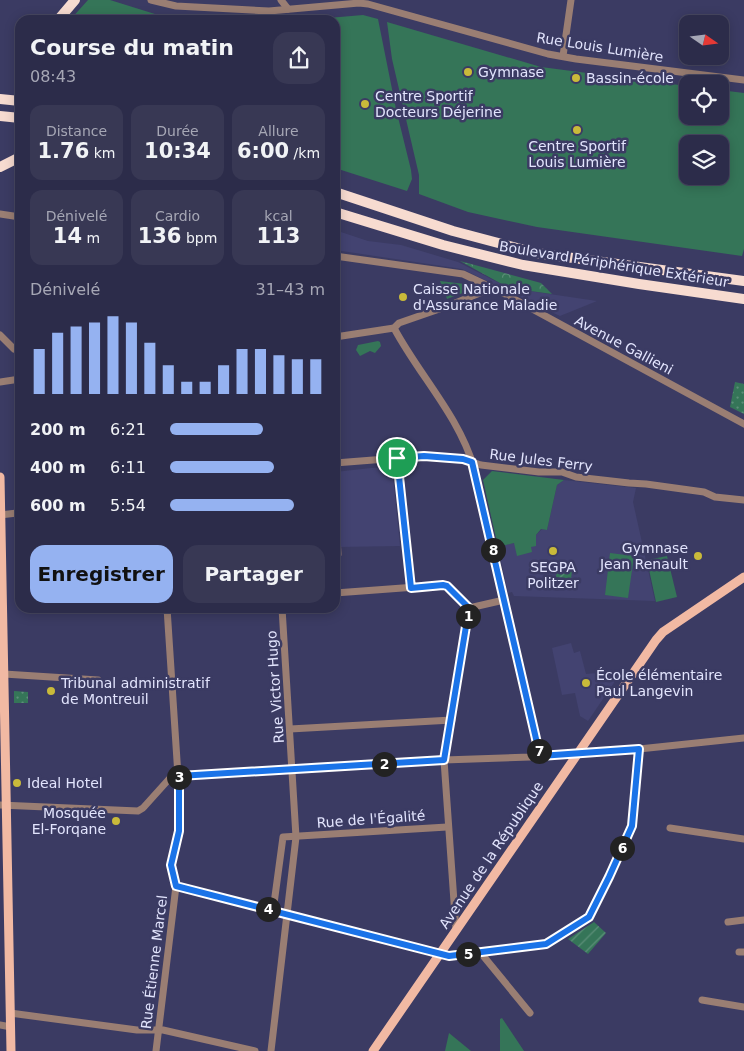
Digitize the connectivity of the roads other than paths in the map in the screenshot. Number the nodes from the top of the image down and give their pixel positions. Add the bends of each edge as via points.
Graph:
1 (75, 0) edge
2 (151, 0) edge
3 (281, 0) edge
4 (571, 0) edge
5 (368, 2) edge
6 (288, 9) junction
7 (62, 15) edge
8 (563, 56) junction
9 (744, 80) edge
10 (0, 100) edge
11 (15, 101) edge
12 (0, 116) edge
13 (15, 118) edge
14 (15, 160) edge
15 (0, 167) edge
16 (340, 194) edge
17 (0, 214) edge
18 (340, 214) edge
19 (15, 216) edge
20 (340, 257) edge
21 (744, 282) edge
22 (492, 288) junction
23 (744, 299) edge
24 (394, 328) junction
25 (0, 335) edge
26 (340, 336) edge
27 (14, 349) dead end
28 (15, 380) edge
29 (0, 382) edge
30 (744, 424) edge
31 (397, 458) junction
32 (472, 462) junction
33 (340, 463) edge
34 (0, 477) edge
35 (744, 500) edge
36 (15, 512) edge
37 (1, 515) edge
38 (744, 577) edge
39 (411, 588) junction
40 (340, 593) edge
41 (504, 600) junction
42 (469, 608) junction
43 (167, 613) edge
44 (282, 613) edge
45 (2, 668) edge
46 (98, 680) dead end
47 (452, 720) junction
48 (290, 728) junction
49 (744, 738) edge
50 (639, 749) junction
51 (577, 754) junction
52 (540, 756) junction
53 (444, 760) junction
54 (292, 769) junction
55 (179, 776) junction
56 (3, 805) edge
57 (447, 827) junction
58 (670, 828) dead end
59 (296, 837) junction
60 (744, 839) edge
61 (176, 886) junction
62 (5, 908) edge
63 (273, 911) junction
64 (287, 914) junction
65 (744, 920) edge
66 (728, 922) dead end
67 (456, 930) junction
68 (480, 952) junction
69 (441, 954) junction
70 (702, 1000) dead end
71 (744, 1007) edge
72 (530, 1012) dead end
73 (10, 1013) junction
74 (0, 1025) edge
75 (11, 1027) junction
76 (159, 1030) junction
77 (11, 1051) edge
78 (156, 1051) edge
79 (255, 1051) edge
80 (271, 1051) edge
81 (373, 1051) edge

1 - 7 highway
2 - 6 street, Rue Louis Lumière via 176,6 269,11
3 - 6 street
4 - 8 street
5 - 6 street, Rue Louis Lumière
5 - 8 street, Rue Louis Lumière via 535,51
8 - 9 street, Rue Louis Lumière
10 - 11 highway
12 - 13 highway
14 - 15 highway
16 - 21 highway via 536,253
17 - 19 street
18 - 23 highway, Boulevard Périphérique Extérieur via 523,265
20 - 22 street, Avenue Gallieni via 463,274
22 - 24 street via 399,323
22 - 30 street, Avenue Gallieni
24 - 26 street
24 - 32 street via 456,426
25 - 27 street
28 - 29 street
31 - 32 street, Rue Jules Ferry via 424,456
31 - 33 street, Rue Jules Ferry
31 - 39 street
32 - 35 street, Rue Jules Ferry via 656,485
32 - 41 street
34 - 37 main road
36 - 37 street
37 - 45 main road
38 - 51 main road, Avenue de la République via 658,636
39 - 40 street
39 - 42 street via 447,586
41 - 42 street
41 - 52 street
42 - 47 street
43 - 55 street, Rue Étienne Marcel
44 - 48 street, Rue Victor Hugo
45 - 46 street
45 - 56 main road
47 - 48 street
47 - 53 street
48 - 54 street, Rue Victor Hugo
49 - 50 street
50 - 51 street
50 - 68 street via 632,826 589,917 546,944
51 - 52 street
51 - 67 main road, Avenue de la République
52 - 53 street
53 - 54 street
53 - 57 street
54 - 55 street
54 - 59 street, Rue Victor Hugo
55 - 56 street via 170,778 138,811
55 - 61 street, Rue Étienne Marcel via 179,831 171,865
56 - 62 main road
57 - 59 street, Rue de l'Égalité
57 - 67 street
58 - 60 street
59 - 63 street via 283,837
59 - 64 street, Rue Victor Hugo
61 - 63 street
61 - 76 street, Rue Étienne Marcel
62 - 73 main road
63 - 64 street
64 - 69 street
64 - 80 street, Rue Victor Hugo
65 - 66 street
67 - 69 main road, Avenue de la République
68 - 69 street
68 - 72 street
69 - 81 main road, Avenue de la République
70 - 71 street
73 - 75 main road
73 - 76 street
74 - 75 street
75 - 77 main road
76 - 78 street, Rue Étienne Marcel
76 - 79 street

